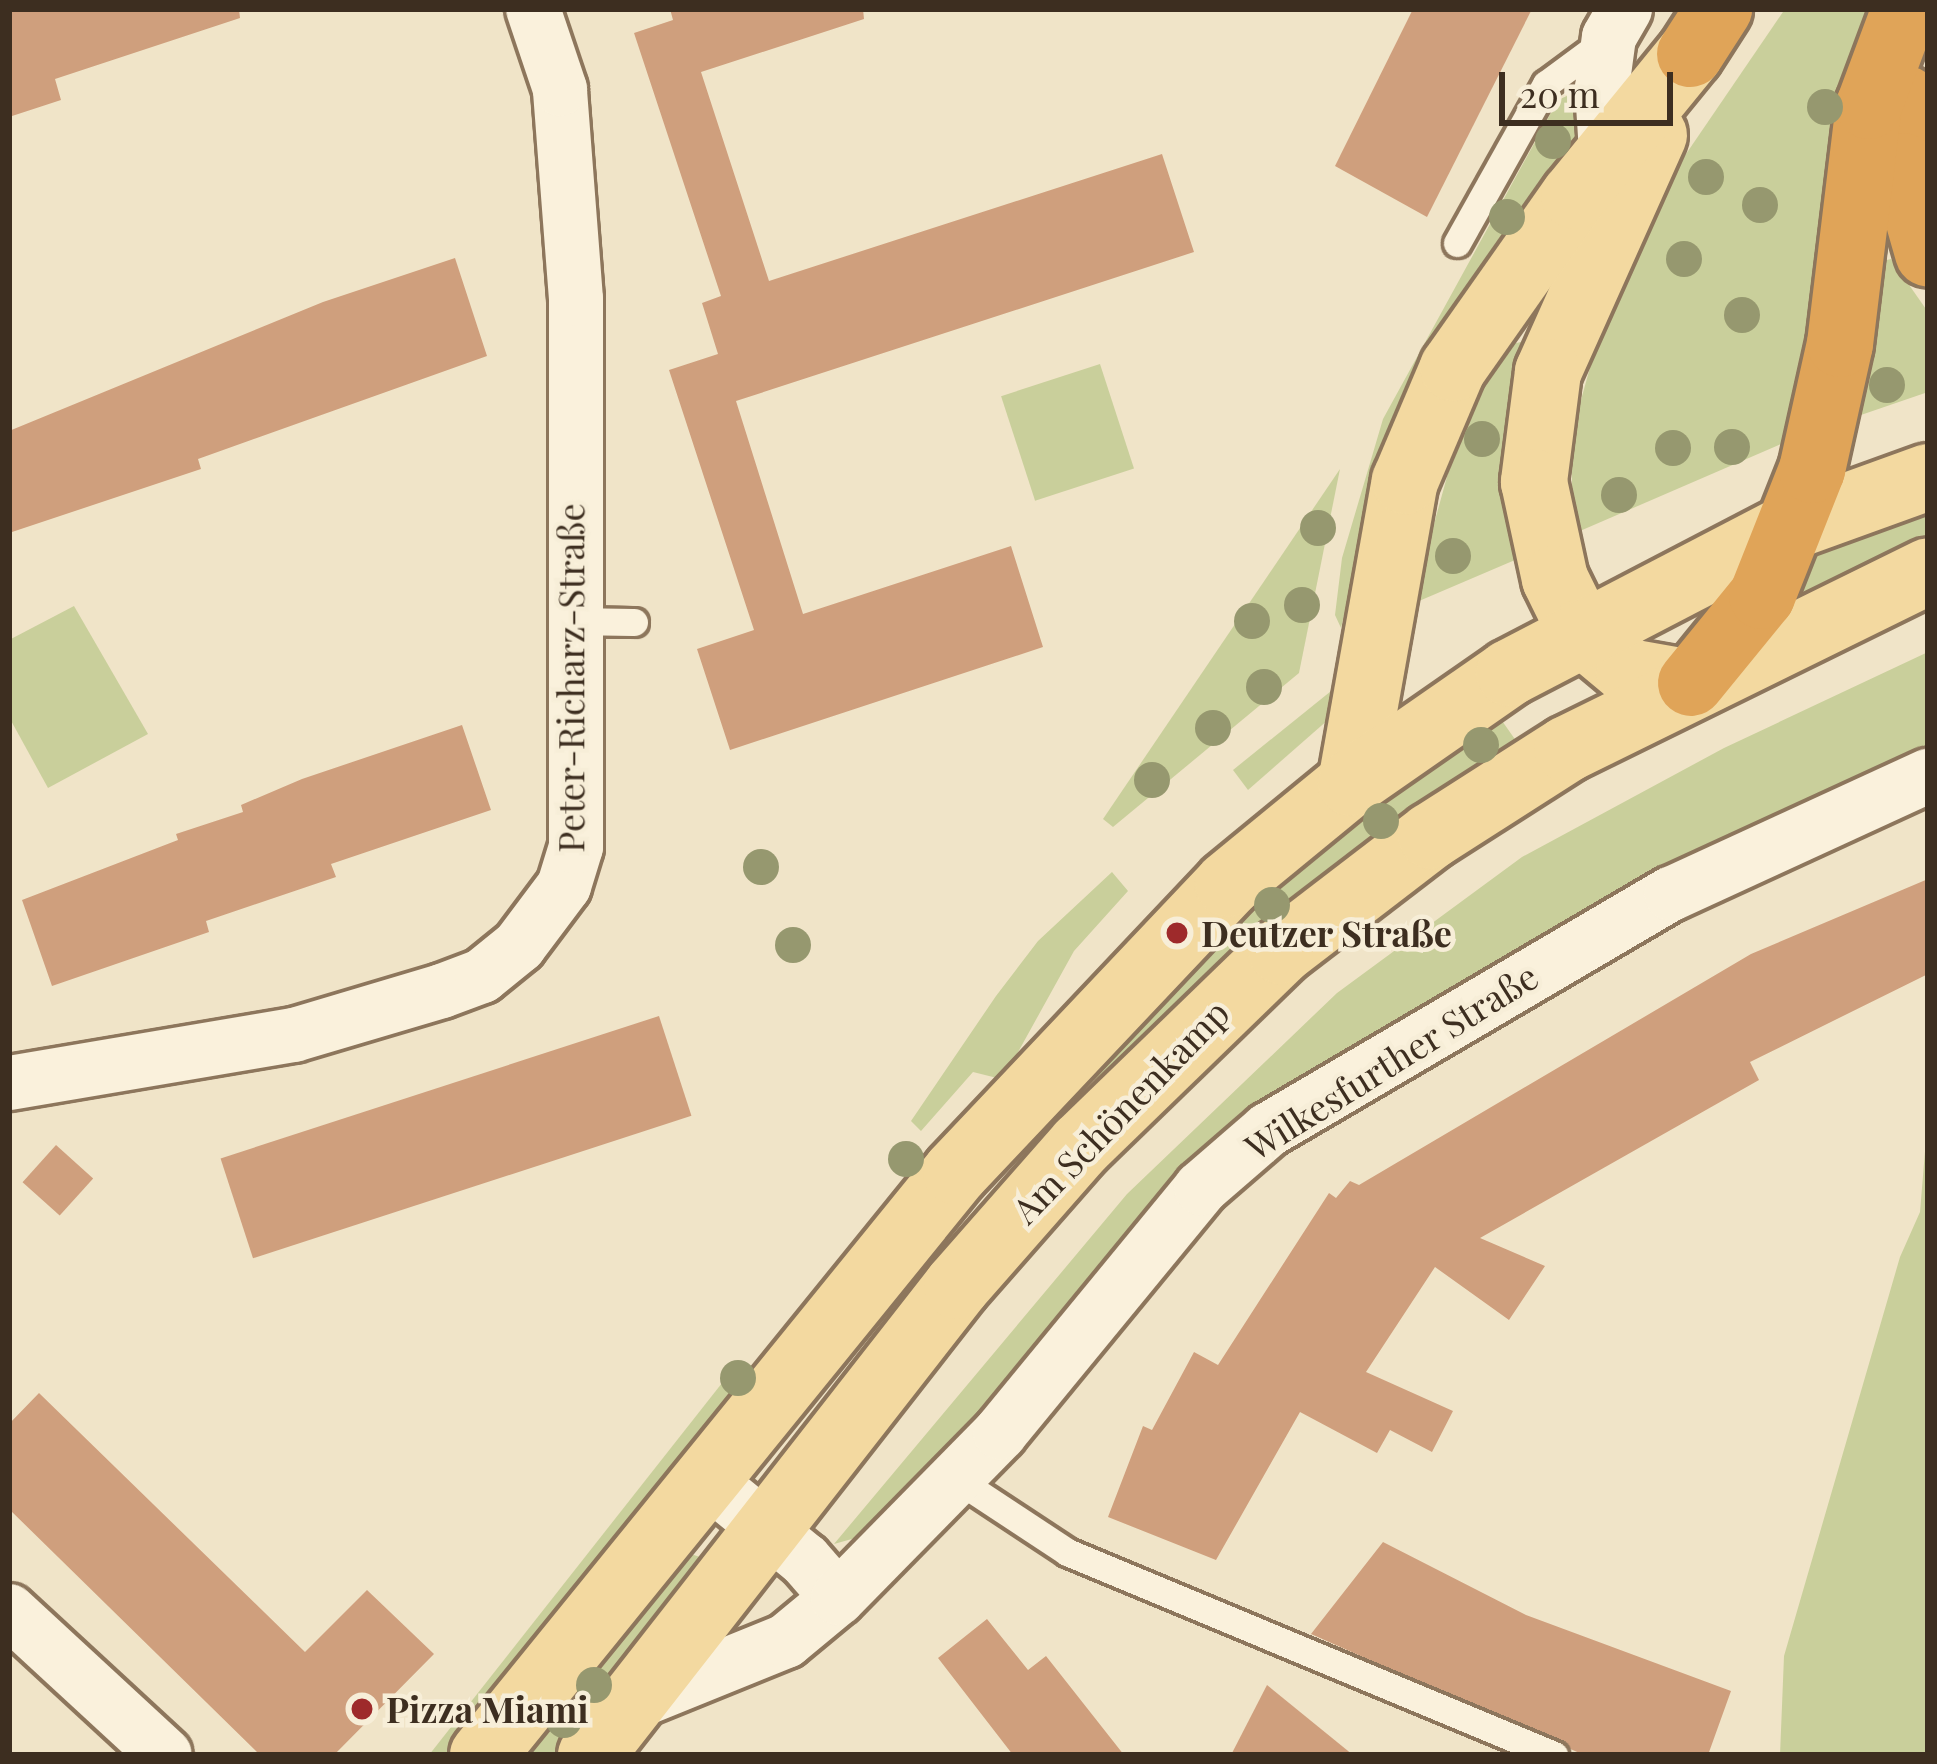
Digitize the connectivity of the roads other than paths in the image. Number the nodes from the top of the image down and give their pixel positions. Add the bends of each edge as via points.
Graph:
1 (533, 9) edge
2 (1909, 9) edge
3 (1617, 23) edge
4 (1704, 32) edge
5 (1606, 157) junction
6 (1612, 227) junction
7 (1457, 243) dead end
8 (1928, 253) edge
9 (1928, 477) edge
10 (1790, 527) junction
11 (1928, 571) edge
12 (571, 621) junction
13 (634, 622) dead end
14 (1581, 632) junction
15 (1691, 683) junction
16 (1928, 776) edge
17 (1351, 783) junction
18 (9, 1083) edge
19 (705, 1478) junction
20 (958, 1480) junction
21 (766, 1528) junction
22 (838, 1598) junction
23 (9, 1611) edge
24 (633, 1703) junction
25 (165, 1755) edge
26 (483, 1755) edge
27 (591, 1755) edge
28 (1554, 1755) edge

1 - 12 street, Peter-Richarz-Straße via 560,89 569,160 578,391
2 - 8 highway via 1903,166
2 - 10 highway via 1869,106 1840,344
3 - 5 street
3 - 7 lane via 1546,84
4 - 5 main road
4 - 6 main road
5 - 6 street
5 - 17 main road via 1490,308 1427,425 1406,481
6 - 14 main road via 1548,372 1534,482 1555,579
9 - 10 main road
10 - 14 main road
10 - 15 highway via 1762,596
11 - 15 main road, Am Schönenkamp
12 - 13 lane
12 - 18 street, Peter-Richarz-Straße via 576,847 564,886 519,946 482,976 294,1035
14 - 15 main road via 1629,672
14 - 17 main road
15 - 21 main road, Am Schönenkamp via 1431,836 1198,1026 957,1286
16 - 20 street, Wilkesfurther Straße via 1670,894 1268,1130 1201,1188
17 - 19 main road via 1228,884 1091,1020
19 - 21 street
19 - 26 main road
20 - 22 street, Wilkesfurther Straße
20 - 28 lane via 1066,1552
21 - 22 street
21 - 24 main road
22 - 24 street, Wilkesfurther Straße via 786,1641
23 - 25 street
24 - 27 main road

